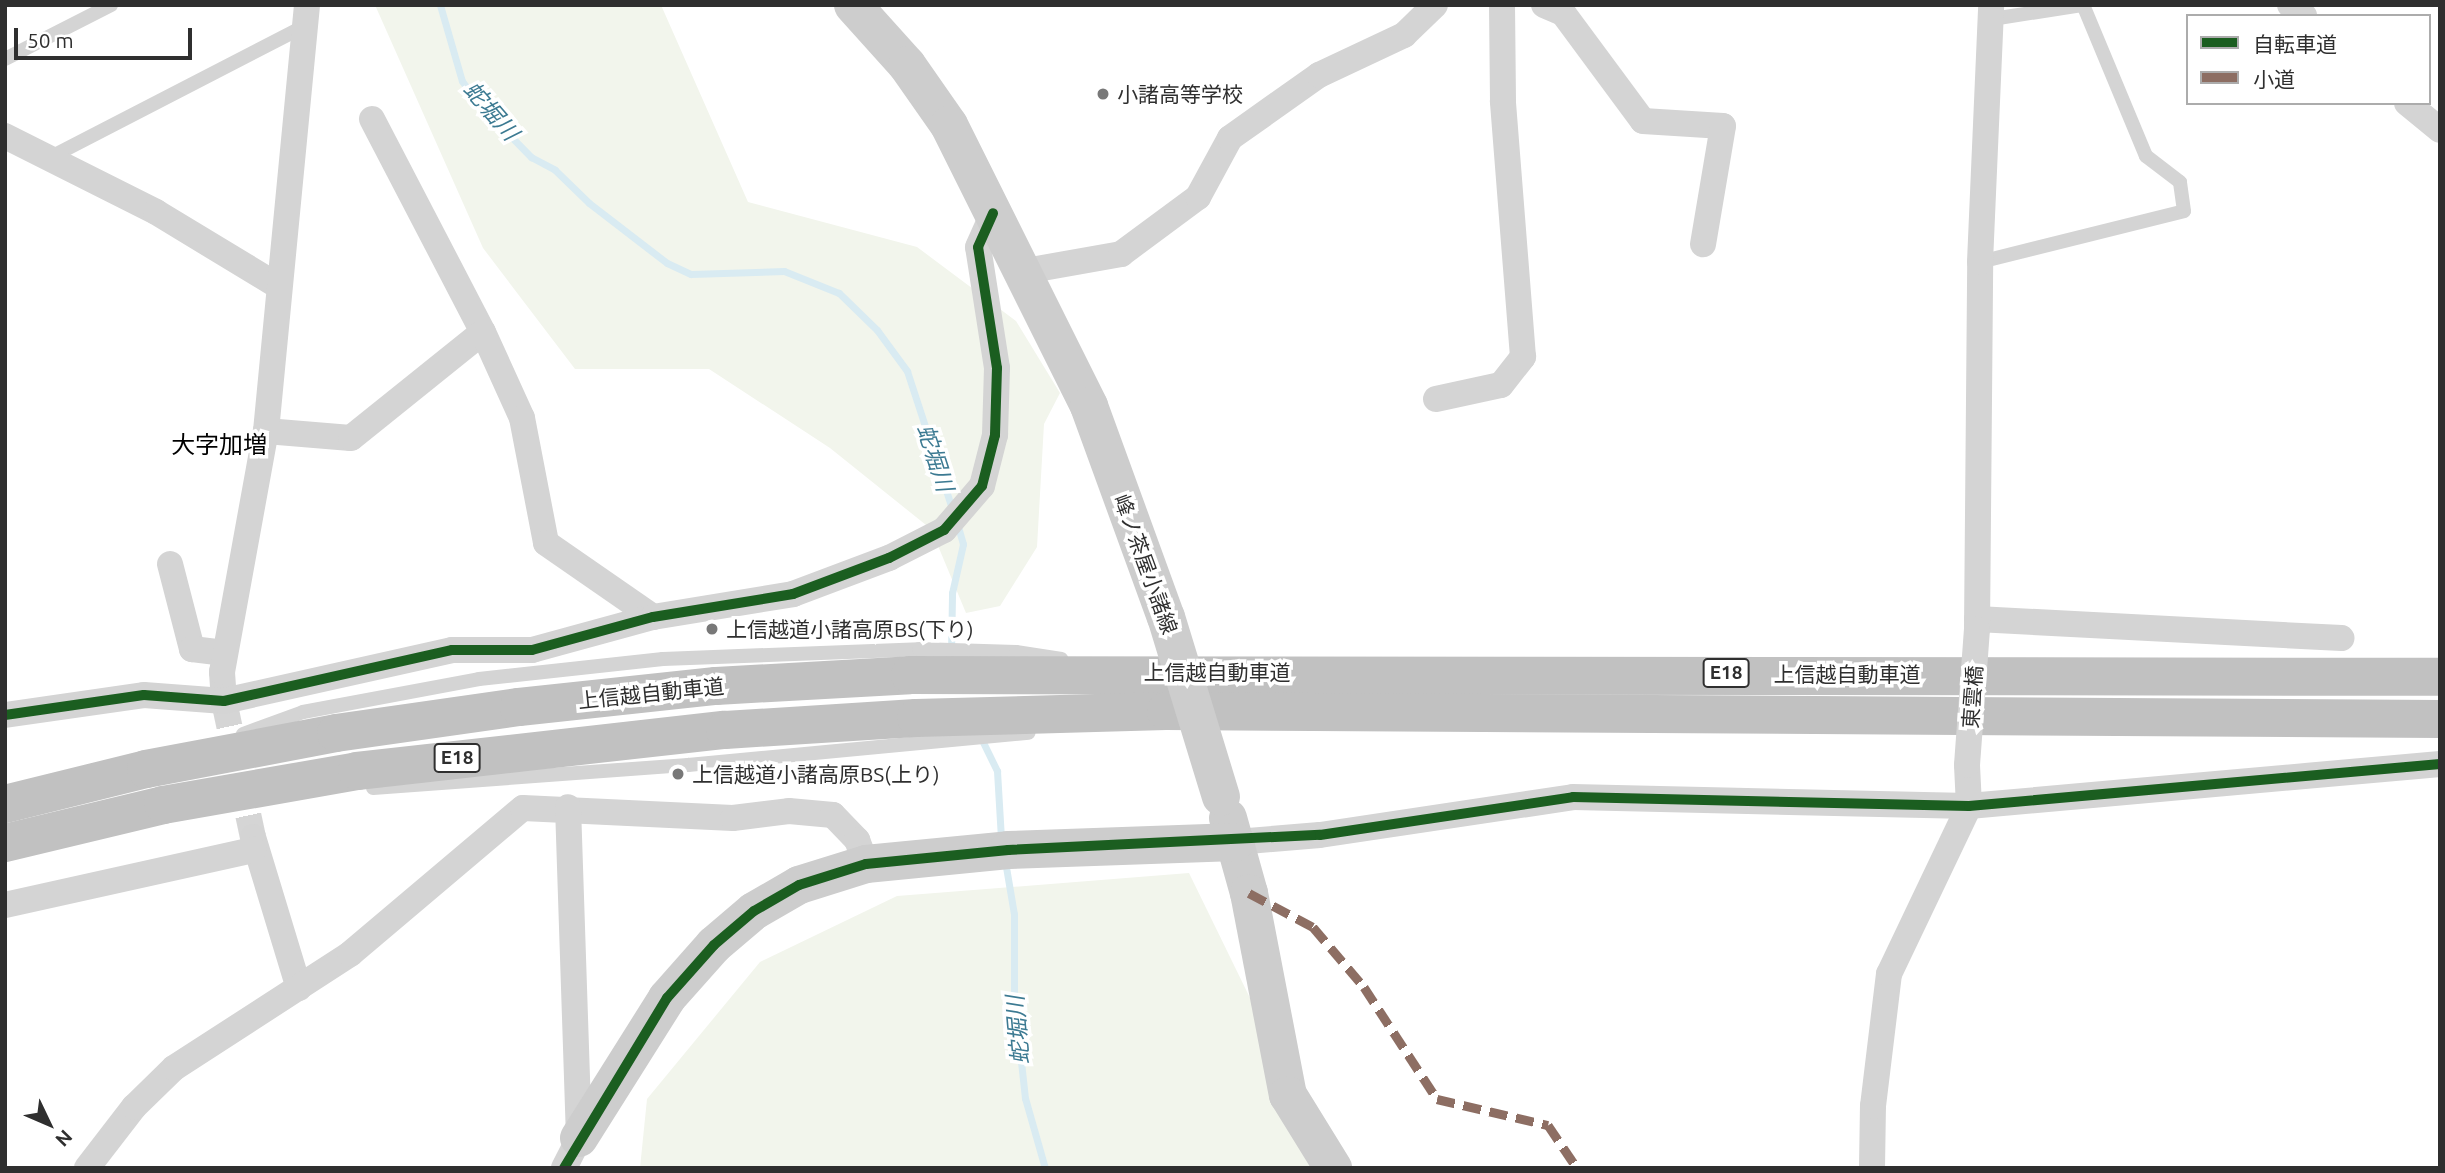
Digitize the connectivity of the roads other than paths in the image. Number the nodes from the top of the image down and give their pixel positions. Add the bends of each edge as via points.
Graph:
1 (111, 5) edge
2 (853, 5) edge
3 (1435, 5) edge
4 (1502, 5) edge
5 (1544, 5) edge
6 (2082, 5) edge
7 (1992, 12) edge
8 (307, 15) edge
9 (5, 60) edge
10 (2409, 105) edge
11 (372, 119) dead end
12 (2440, 131) edge
13 (5, 136) edge
14 (49, 158) junction
15 (993, 213) junction
16 (1703, 244) dead end
17 (1980, 262) junction
18 (1020, 272) junction
19 (278, 286) junction
20 (483, 332) junction
21 (1436, 399) dead end
22 (266, 431) junction
23 (170, 564) dead end
24 (653, 617) junction
25 (1977, 624) junction
26 (2342, 638) dead end
27 (226, 653) junction
28 (2440, 677) edge
29 (224, 701) junction
30 (1352, 713) junction
31 (5, 715) edge
32 (2440, 719) edge
33 (920, 730) junction
34 (1086, 730) dead end
35 (2440, 764) edge
36 (5, 804) edge
37 (163, 805) junction
38 (1969, 806) junction
39 (568, 807) junction
40 (1236, 842) junction
41 (5, 844) edge
42 (866, 864) junction
43 (5, 905) edge
44 (299, 988) junction
45 (571, 1153) edge
46 (87, 1168) edge
47 (1333, 1168) edge
48 (1872, 1168) edge

1 - 9 lane
2 - 15 main road, 峰ノ茶屋小諸線 via 907,65 949,125
3 - 18 street via 1404,35 1319,75 1230,138 1198,197 1121,254
4 - 21 street via 1503,101 1523,357 1501,386
5 - 16 street via 1563,13 1643,121 1723,126
6 - 7 lane
6 - 17 lane via 2146,156 2180,182 2184,211
7 - 17 street, 東雲橋
8 - 14 lane
8 - 19 street
10 - 12 street
11 - 20 street
13 - 14 street
14 - 19 street via 156,212
15 - 18 main road, 峰ノ茶屋小諸線
15 - 24 street via 978,247 997,368 995,435 982,486 944,530 889,558 793,594
17 - 25 street, 東雲橋
18 - 40 main road, 峰ノ茶屋小諸線, bridge via 1089,407 1166,617
19 - 22 street
20 - 22 street via 351,438
20 - 24 street via 522,418 546,543
22 - 27 street
23 - 27 street via 192,649
24 - 29 street via 532,650 452,650
25 - 26 street
25 - 38 street, 東雲橋, bridge via 1967,765
27 - 29 street
28 - 36 highway, 上信越自動車道 / E18 via 1153,672 1014,662 914,662 336,733 146,769
29 - 31 street via 144,695
30 - 32 highway, 上信越自動車道 / E18
30 - 33 highway, 上信越自動車道 / E18
30 - 34 lane
33 - 37 lane via 688,765
33 - 37 highway, 上信越自動車道 / E18 via 528,749 357,771
35 - 38 street
37 - 41 highway, 上信越自動車道 / E18
38 - 40 street via 1573,797 1320,835
38 - 48 street via 1889,974 1873,1106
39 - 42 street via 733,818 789,811 833,815 857,840
39 - 44 street via 523,808 350,954
39 - 45 street
40 - 42 main road via 1008,850
40 - 47 main road, 峰ノ茶屋小諸線 via 1288,1095
42 - 45 main road via 799,886 754,911 714,945 667,998
43 - 44 street via 253,844
44 - 46 street via 174,1068 134,1107

